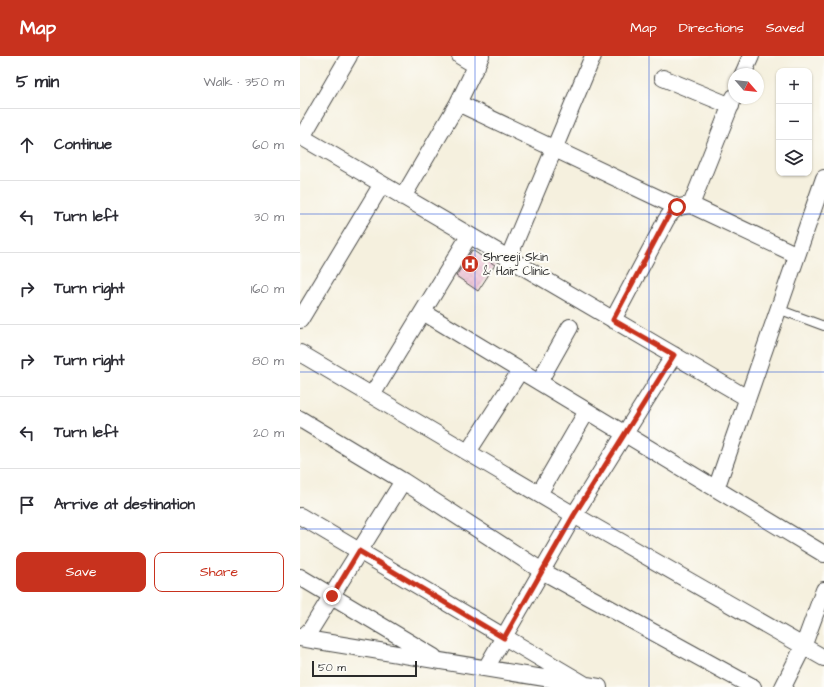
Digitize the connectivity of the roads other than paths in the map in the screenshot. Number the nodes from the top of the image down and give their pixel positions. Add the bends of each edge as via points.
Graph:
1 (349, 56) edge
2 (460, 56) edge
3 (593, 56) edge
4 (751, 56) edge
5 (479, 61) edge
6 (746, 68) edge
7 (663, 78) dead end
8 (728, 100) edge
9 (458, 103) junction
10 (731, 104) edge
11 (301, 136) edge
12 (554, 150) junction
13 (824, 178) edge
14 (382, 184) junction
15 (403, 197) junction
16 (684, 206) junction
17 (469, 236) junction
18 (797, 255) junction
19 (508, 260) junction
20 (778, 309) junction
21 (422, 312) junction
22 (300, 320) edge
23 (613, 320) junction
24 (824, 326) edge
25 (570, 327) dead end
26 (300, 352) edge
27 (674, 355) junction
28 (520, 371) junction
29 (539, 382) junction
30 (372, 395) junction
31 (747, 398) junction
32 (588, 412) junction
33 (300, 420) edge
34 (625, 434) junction
35 (468, 452) junction
36 (403, 481) junction
37 (716, 489) junction
38 (539, 494) junction
39 (574, 515) junction
40 (300, 516) edge
41 (359, 551) junction
42 (824, 554) edge
43 (542, 571) junction
44 (300, 577) edge
45 (824, 590) edge
46 (332, 596) junction
47 (300, 637) edge
48 (504, 638) junction
49 (803, 647) junction
50 (824, 658) edge
51 (442, 661) junction
52 (486, 668) junction
53 (591, 686) edge
54 (754, 687) edge
55 (783, 687) edge

1 - 11 street
2 - 5 street
3 - 12 street
4 - 6 street
5 - 9 street
7 - 8 street
9 - 12 street
9 - 15 street
10 - 16 street
11 - 14 street
12 - 16 street
12 - 19 street
13 - 18 street
14 - 15 street
14 - 22 street
15 - 17 street
16 - 18 street
16 - 23 street via 672,210
17 - 19 street
17 - 21 street
18 - 20 street
19 - 23 street
20 - 24 lane
20 - 31 street
21 - 28 street
21 - 30 street
23 - 27 street
25 - 29 street
26 - 30 street
27 - 31 street
27 - 34 street
28 - 29 street
28 - 35 street
29 - 32 street
30 - 35 street
31 - 37 street
32 - 34 street
32 - 38 street
33 - 36 street
34 - 37 street
34 - 39 street
35 - 38 street
36 - 41 street
36 - 43 street
37 - 42 street
38 - 39 street
39 - 43 street
39 - 49 street
40 - 41 street
41 - 46 street
41 - 48 street
43 - 48 street
43 - 54 street
44 - 46 street
45 - 49 street
46 - 47 street via 311,629
46 - 51 street
47 - 51 street
48 - 52 street
48 - 53 street
49 - 50 street
49 - 55 street
51 - 52 street
52 - 53 street

